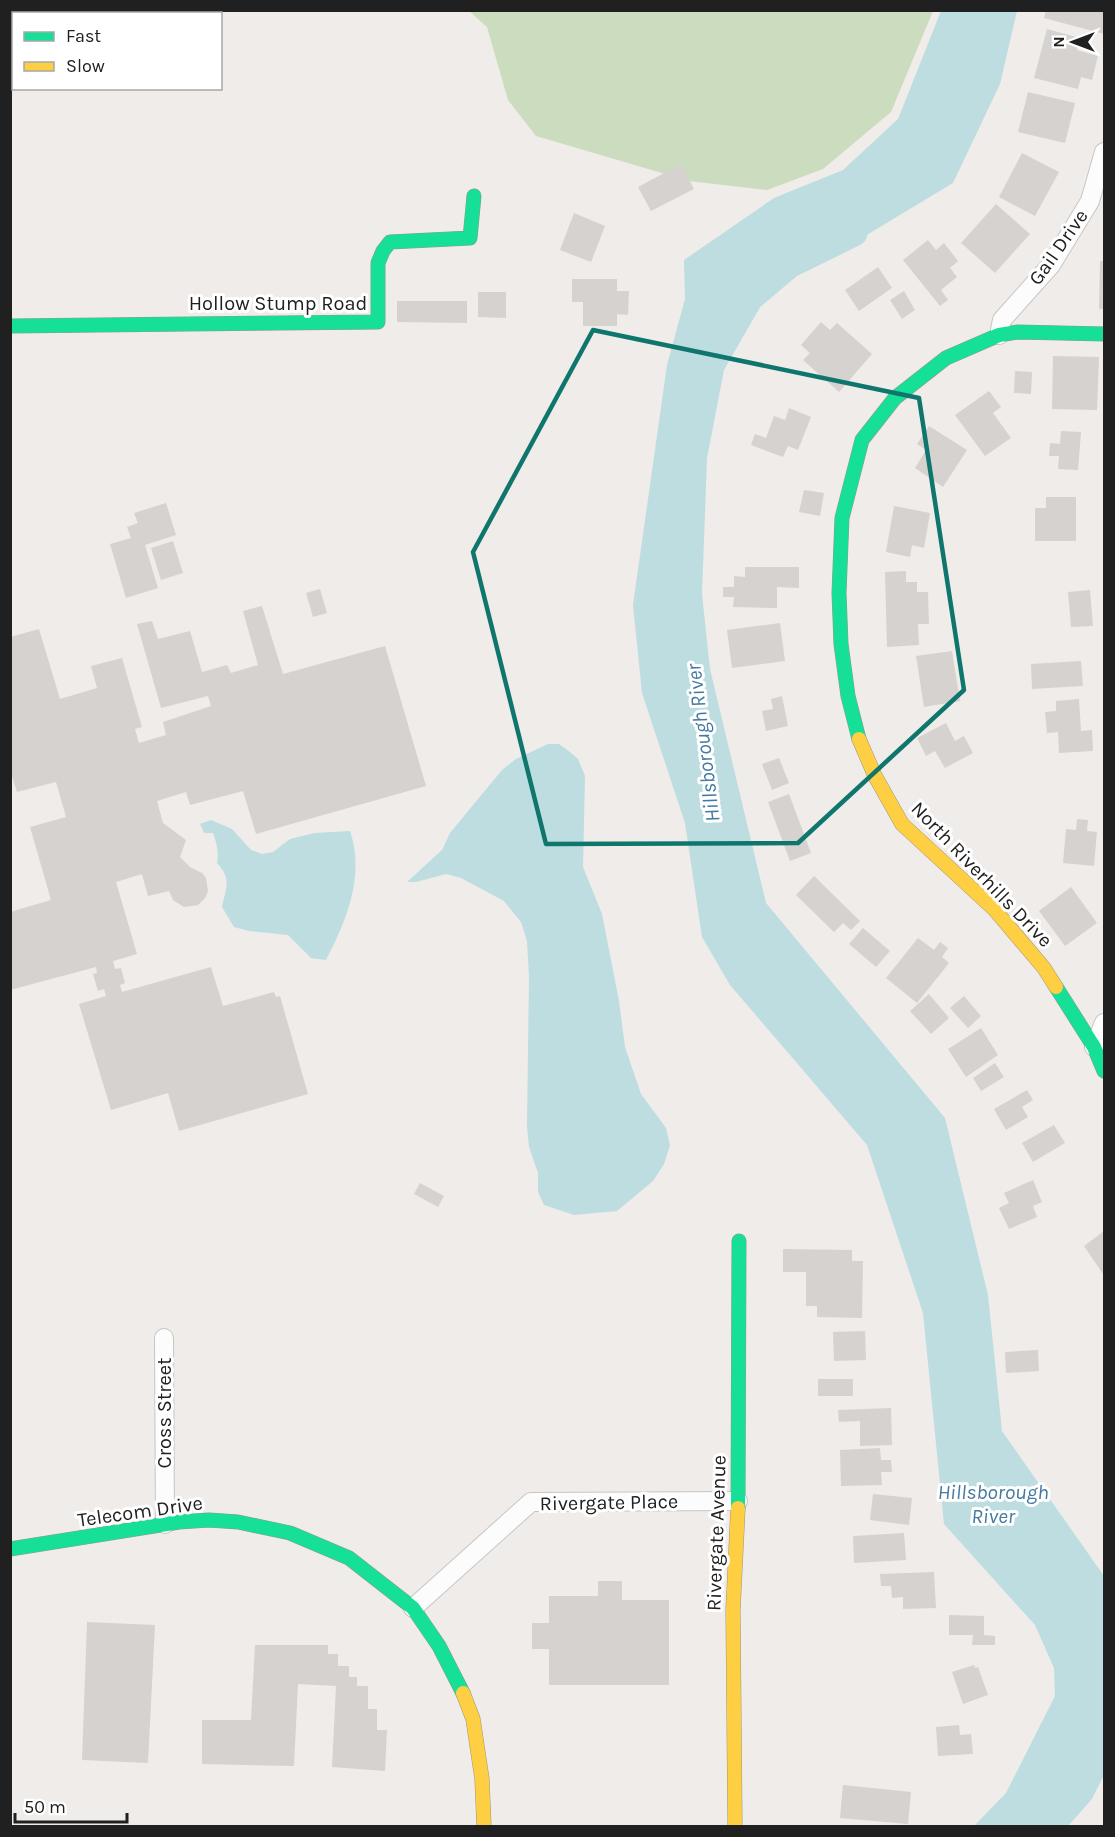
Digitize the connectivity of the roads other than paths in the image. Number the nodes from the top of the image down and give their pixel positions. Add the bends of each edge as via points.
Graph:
1 (1104, 152) edge
2 (474, 196) dead end
3 (10, 326) edge
4 (999, 334) junction
5 (1104, 334) edge
6 (1104, 1023) edge
7 (1094, 1047) junction
8 (1104, 1071) edge
9 (739, 1241) dead end
10 (164, 1338) dead end
11 (738, 1501) junction
12 (165, 1524) junction
13 (10, 1549) edge
14 (413, 1608) junction
15 (484, 1827) edge
16 (735, 1827) edge

1 - 4 street, Gail Drive via 1090,201 1051,264 1002,320
2 - 3 street, Hollow Stump Road via 470,238 390,243 383,251 378,263 378,322
4 - 5 street, North Riverhills Drive
4 - 7 street, North Riverhills Drive via 946,358 895,398 862,440 842,518 841,644 848,696 860,742 902,824 994,909 1044,968
6 - 7 street
7 - 8 street, North Riverhills Drive
9 - 11 street, Rivergate Avenue
10 - 12 street, Cross Street
11 - 14 street, Rivergate Place via 531,1502
11 - 16 street, Rivergate Avenue via 733,1610
12 - 13 street, Telecom Drive
12 - 14 street, Telecom Drive via 238,1521 290,1533 349,1558
14 - 15 street, Telecom Drive via 459,1683 473,1719

